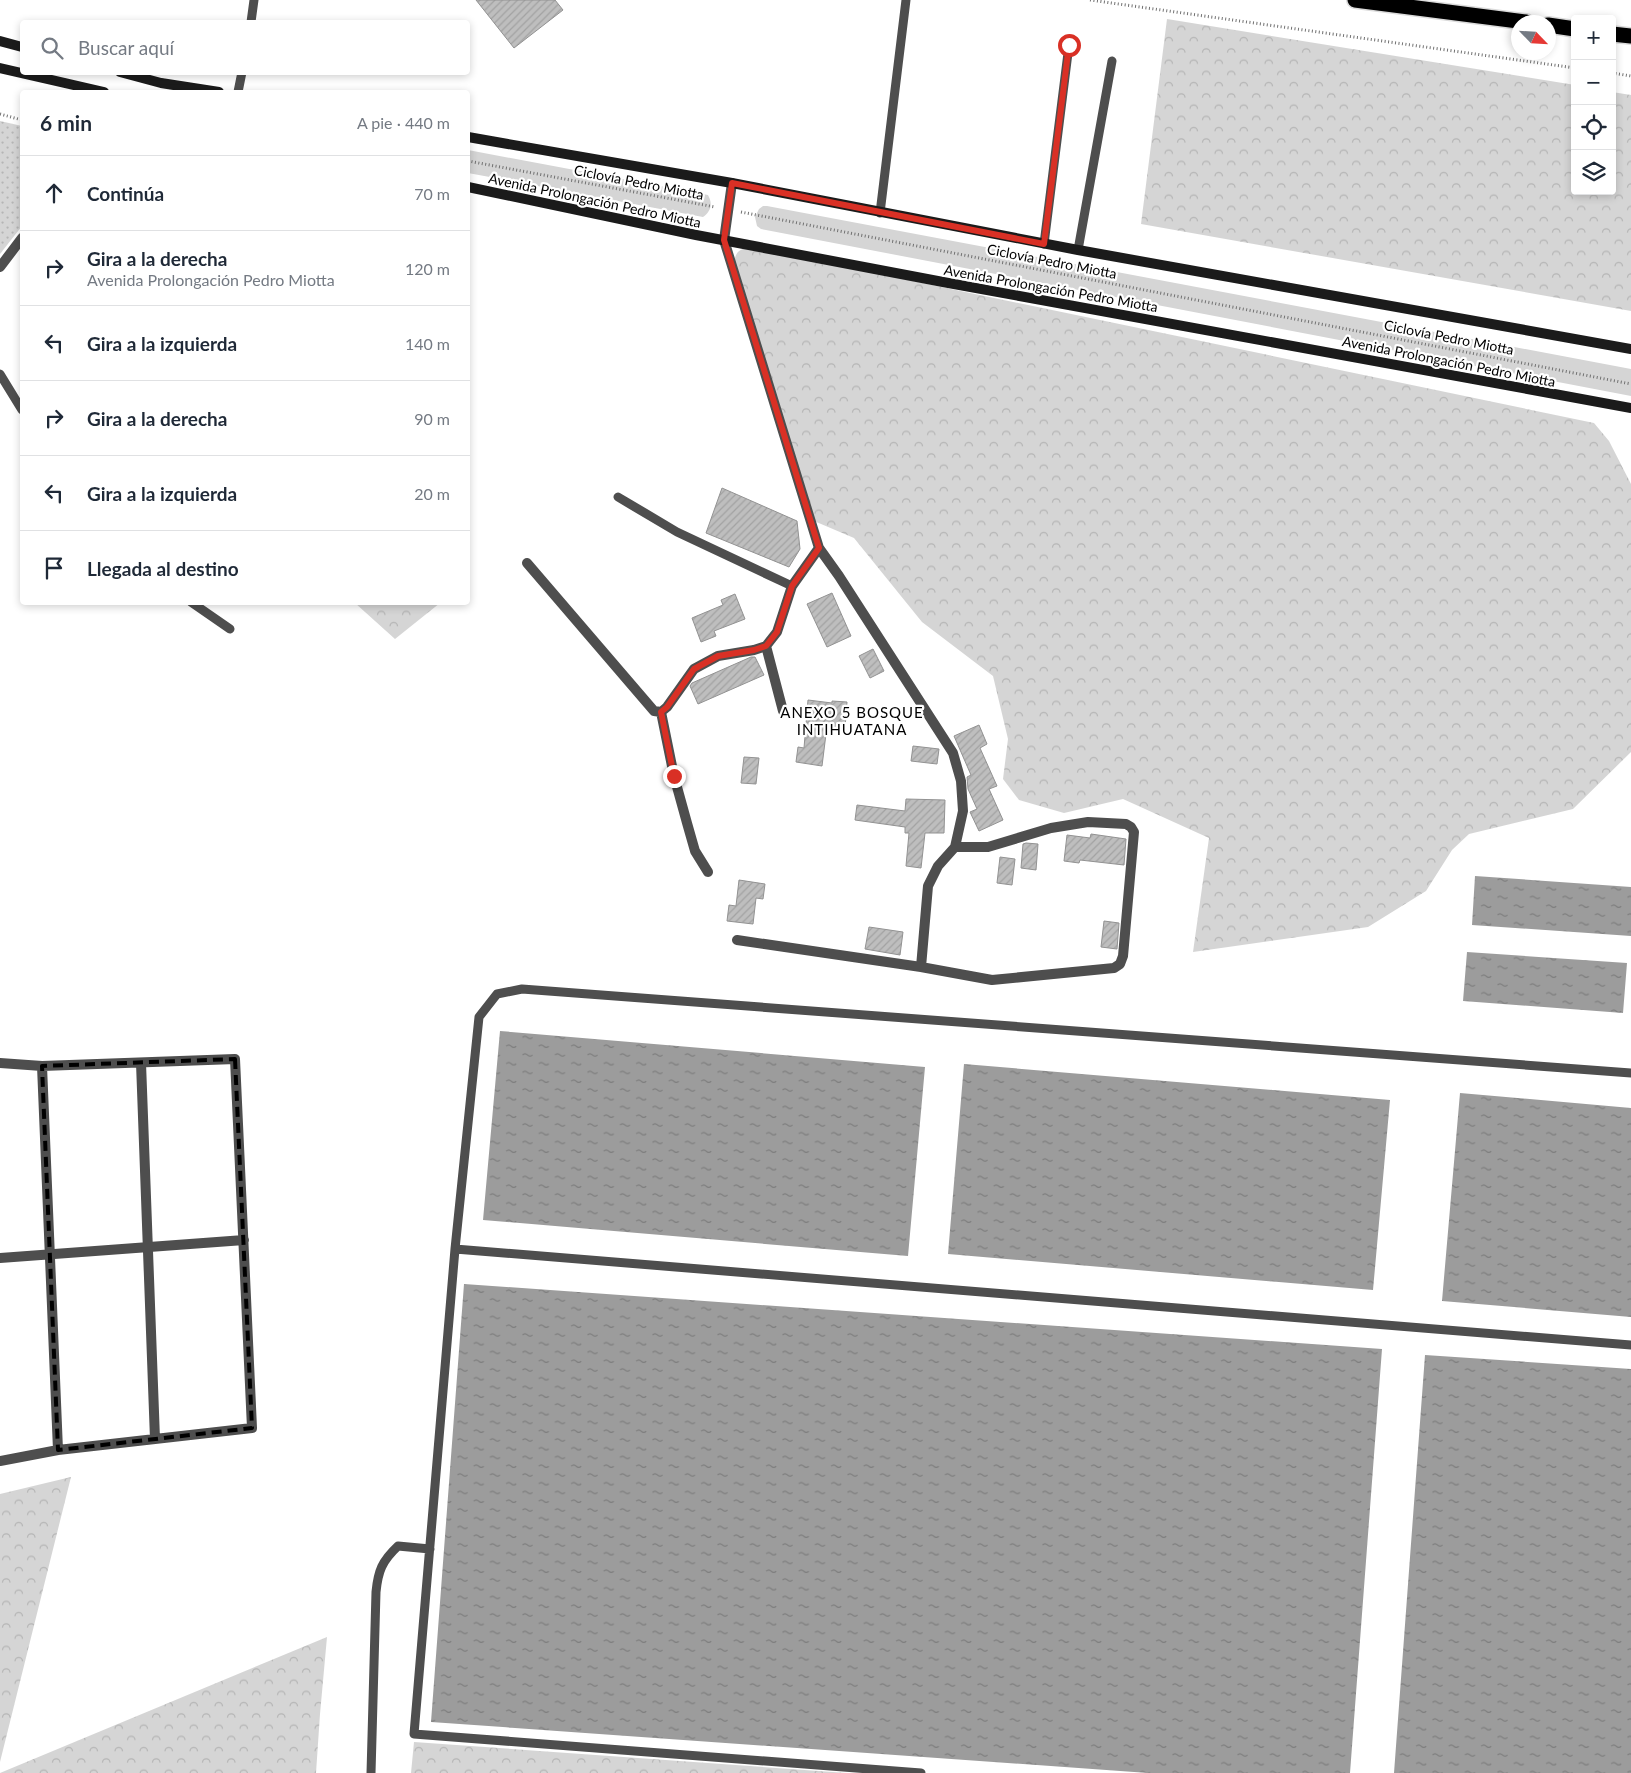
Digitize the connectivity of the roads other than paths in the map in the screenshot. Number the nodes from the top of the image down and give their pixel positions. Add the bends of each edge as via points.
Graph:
1 (254, 0) edge
2 (906, 0) edge
3 (1355, 0) edge
4 (251, 20) edge
5 (1511, 20) edge
6 (1556, 26) edge
7 (1571, 28) edge
8 (1616, 34) edge
9 (1631, 36) edge
10 (0, 41) edge
11 (1069, 45) dead end
12 (20, 46) edge
13 (1112, 61) dead end
14 (0, 68) edge
15 (20, 73) edge
16 (27, 75) edge
17 (132, 75) edge
18 (241, 75) edge
19 (86, 90) edge
20 (207, 90) edge
21 (238, 90) edge
22 (470, 136) edge
23 (732, 183) junction
24 (470, 187) edge
25 (880, 213) junction
26 (724, 240) junction
27 (20, 241) edge
28 (1044, 244) junction
29 (1078, 250) junction
30 (0, 267) edge
31 (1631, 350) edge
32 (0, 374) edge
33 (20, 407) edge
34 (1631, 408) edge
35 (618, 497) dead end
36 (819, 548) junction
37 (527, 563) dead end
38 (792, 586) junction
39 (195, 605) edge
40 (230, 629) dead end
41 (766, 646) junction
42 (784, 711) dead end
43 (661, 712) junction
44 (955, 847) junction
45 (708, 872) dead end
46 (737, 940) dead end
47 (921, 967) junction
48 (0, 1063) edge
49 (141, 1063) junction
50 (42, 1066) junction
51 (1631, 1073) edge
52 (244, 1240) junction
53 (147, 1247) junction
54 (455, 1249) junction
55 (49, 1255) junction
56 (0, 1258) edge
57 (1631, 1345) edge
58 (155, 1439) junction
59 (58, 1450) junction
60 (0, 1461) edge
61 (430, 1549) junction
62 (371, 1773) edge
63 (921, 1773) edge

1 - 4 lane
2 - 25 lane
3 - 5 highway
6 - 7 highway
8 - 9 highway
10 - 12 main road
11 - 28 lane
13 - 29 lane
14 - 15 main road
16 - 19 main road
17 - 20 main road
18 - 21 lane
22 - 23 main road
23 - 25 main road
23 - 26 street
24 - 26 main road, Avenida Prolongación Pedro Miotta
25 - 28 main road
26 - 34 main road, Avenida Prolongación Pedro Miotta
26 - 36 street
27 - 30 street
28 - 29 main road
29 - 31 main road
32 - 33 lane
35 - 38 lane via 678,532
36 - 38 street
36 - 44 street via 953,753 963,810
37 - 43 street via 654,711
38 - 41 street via 777,632
39 - 40 lane
41 - 42 street
41 - 43 street via 718,656 694,669
43 - 45 street via 686,823 695,850
44 - 47 street via 938,866 928,886
44 - 47 street via 988,848 1051,828 1088,822 1131,827 1134,832 1120,964 1114,968 992,980
46 - 47 street
48 - 50 street
49 - 50 street
49 - 52 street via 235,1059
49 - 53 street
50 - 55 street
51 - 54 lane via 522,989 497,994 479,1018
52 - 53 street
52 - 58 street via 252,1428
53 - 55 street
53 - 58 street
54 - 57 lane
54 - 61 lane
55 - 56 street
55 - 59 street
58 - 59 street
59 - 60 street
61 - 62 lane via 398,1546 386,1557 378,1574
61 - 63 lane via 414,1734

